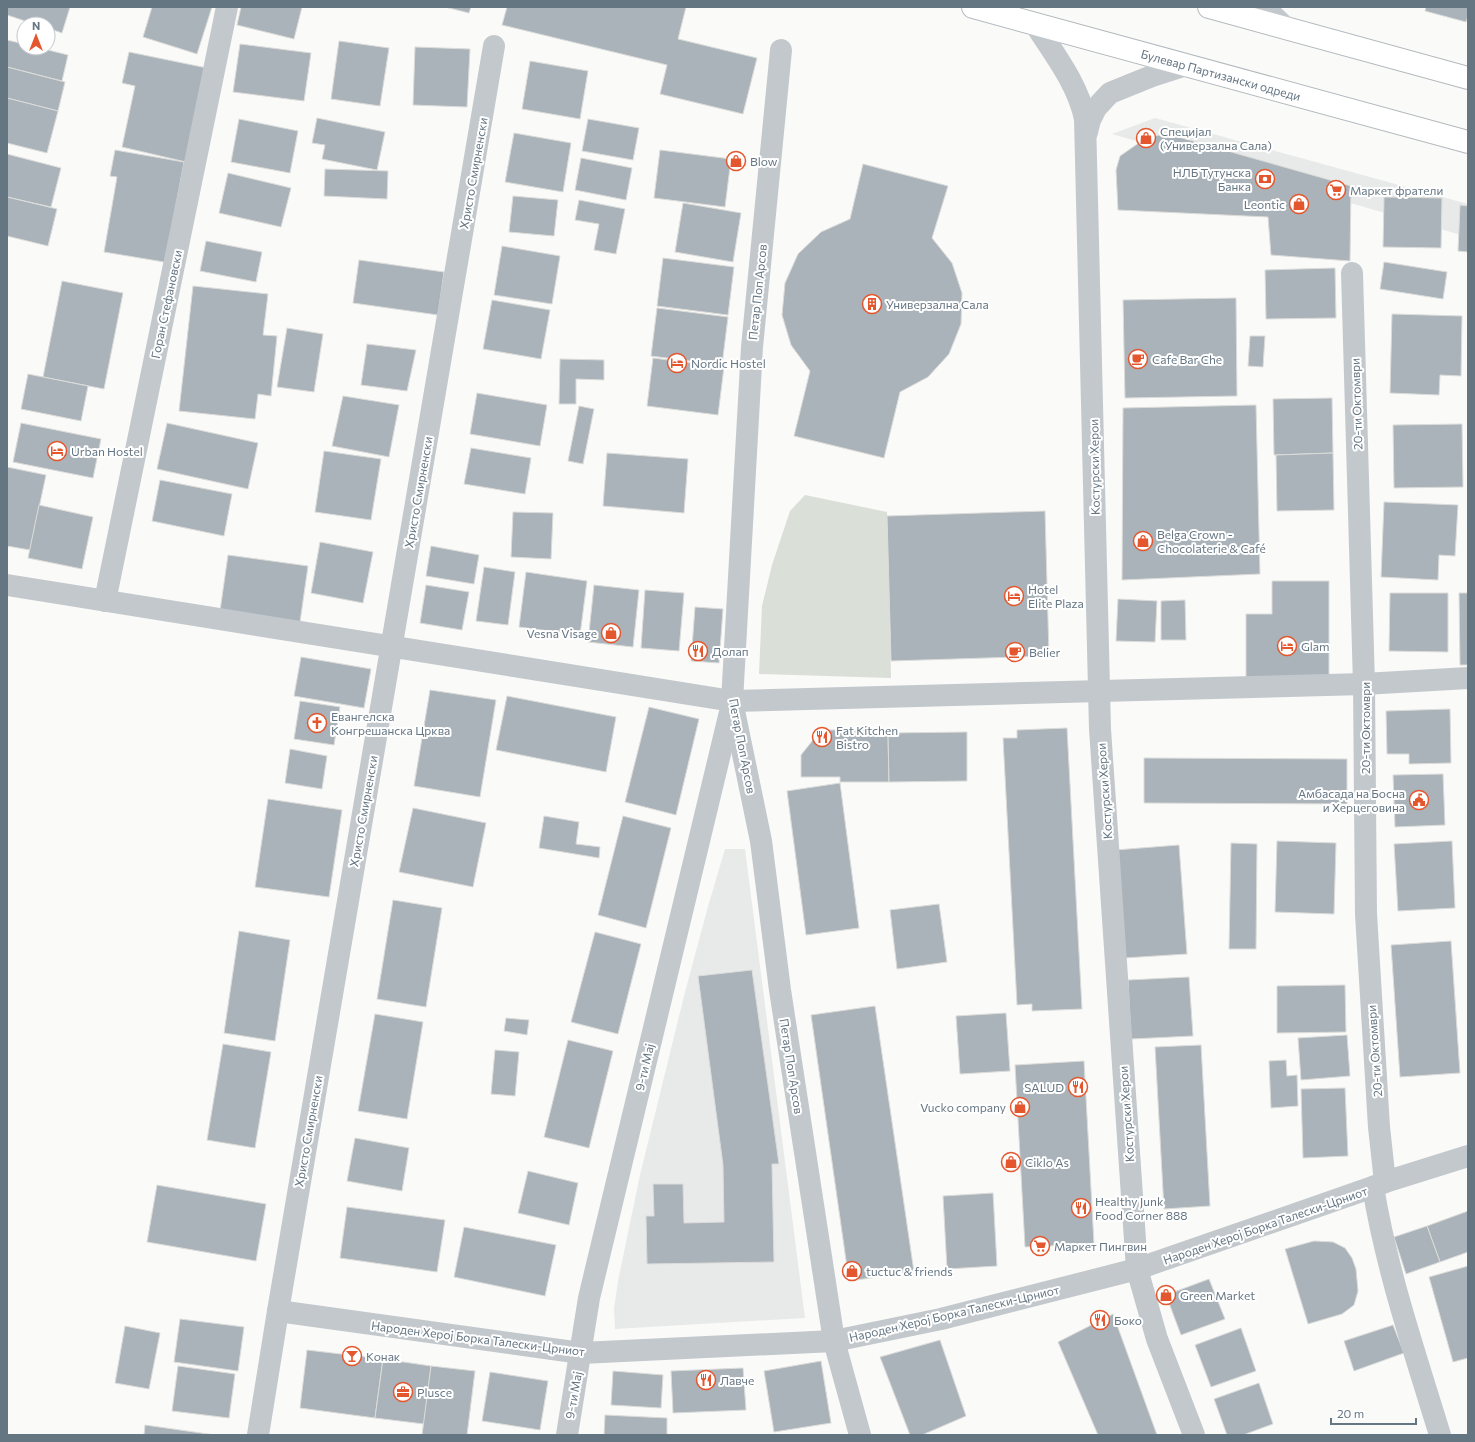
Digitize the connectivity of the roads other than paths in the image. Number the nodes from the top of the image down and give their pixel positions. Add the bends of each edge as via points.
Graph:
1 (227, 7) edge
2 (973, 7) edge
3 (1209, 7) edge
4 (1264, 7) edge
5 (1035, 24) junction
6 (1287, 29) junction
7 (494, 46) dead end
8 (781, 50) dead end
9 (1186, 65) junction
10 (1468, 78) edge
11 (1086, 136) junction
12 (1468, 142) edge
13 (1352, 273) dead end
14 (7, 585) edge
15 (105, 601) junction
16 (392, 647) junction
17 (1468, 678) edge
18 (1364, 684) junction
19 (1099, 690) junction
20 (732, 701) junction
21 (1468, 1156) edge
22 (1379, 1185) junction
23 (1137, 1269) junction
24 (278, 1311) junction
25 (834, 1341) junction
26 (581, 1353) junction
27 (258, 1435) edge
28 (567, 1435) edge
29 (860, 1435) edge
30 (1194, 1435) edge
31 (1440, 1435) edge

1 - 15 street, Горан Стефановски
2 - 5 street, Булевар Партизански одреди
3 - 6 street
4 - 6 street
5 - 9 street, Булевар Партизански одреди
5 - 11 street, Костурски Херои via 1074,87 1083,108
6 - 10 street
7 - 16 street, Христо Смирненски
8 - 20 street, Петар Поп Арсов via 752,347
9 - 11 street, Костурски Херои via 1110,93 1096,108
9 - 12 street, Булевар Партизански одреди
11 - 19 street, Костурски Херои
13 - 18 street, 20-ти Октомври
14 - 15 street
15 - 16 street
16 - 20 street
16 - 24 street, Христо Смирненски
17 - 18 street
18 - 19 street
18 - 22 street, 20-ти Октомври via 1366,914 1379,1127
19 - 20 street
19 - 23 street, Костурски Херои
20 - 25 street, Петар Поп Арсов via 761,841 780,990
20 - 26 street, 9-ти Мај via 589,1298
21 - 22 street, Народен Херој Борка Талески-Црниот
22 - 23 street, Народен Херој Борка Талески-Црниот
22 - 31 street, 20-ти Октомври via 1380,1231
23 - 25 street, Народен Херој Борка Талески-Црниот via 941,1319
23 - 30 street, Костурски Херои via 1157,1339
24 - 26 street, Народен Херој Борка Талески-Црниот
24 - 27 street, Христо Смирненски
25 - 26 street, Народен Херој Борка Талески-Црниот
25 - 29 street, Петар Поп Арсов
26 - 28 street, 9-ти Мај

